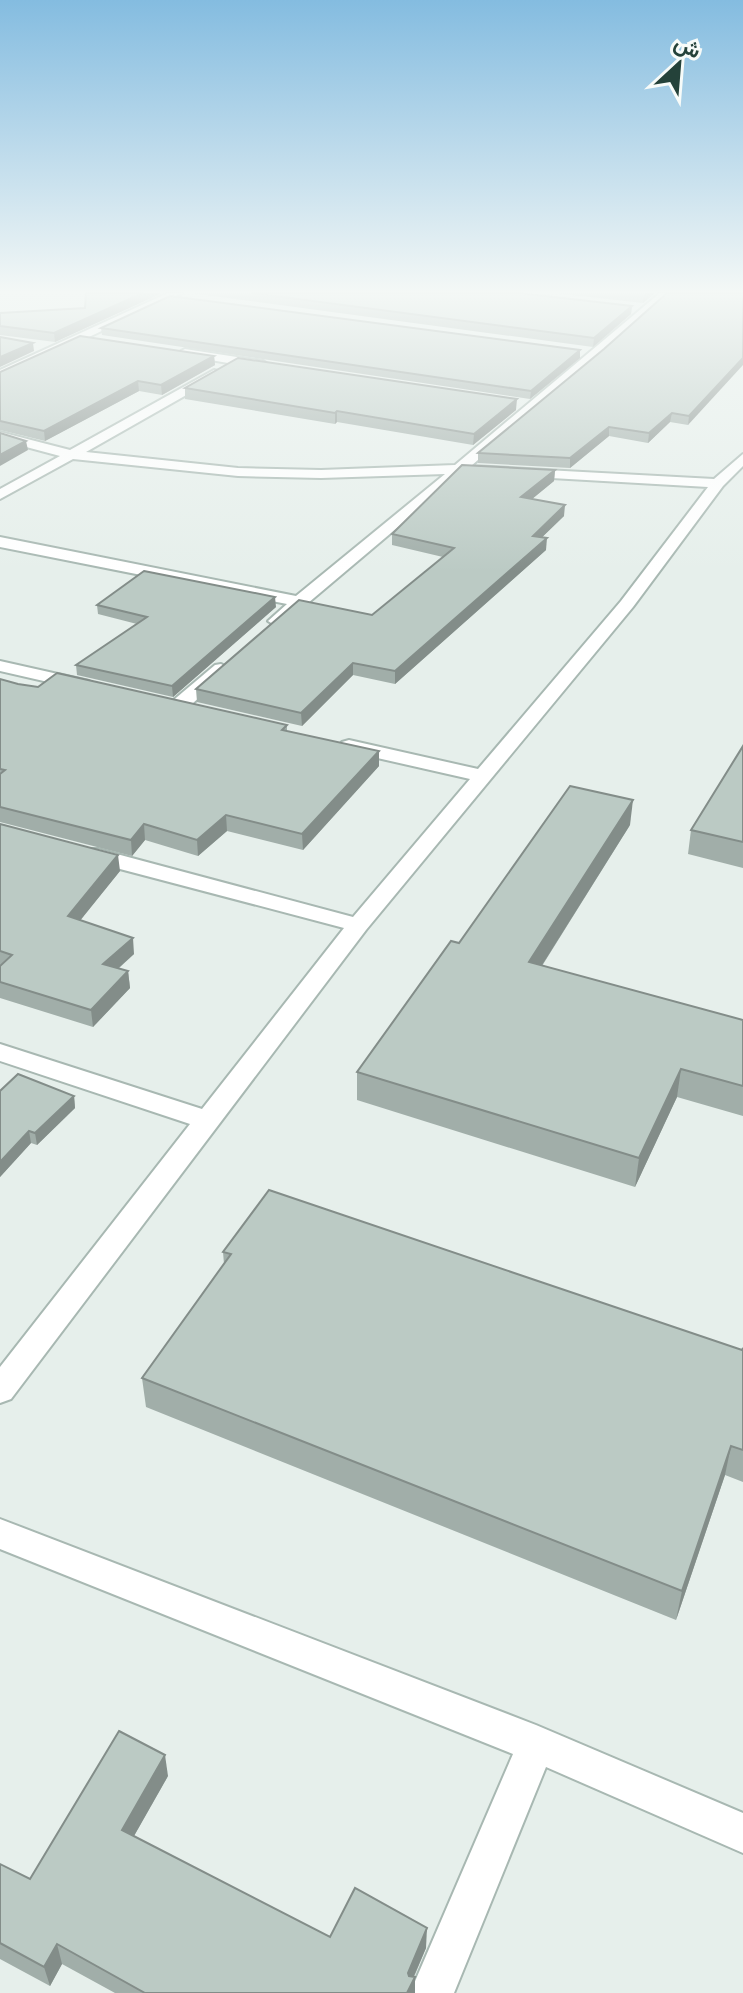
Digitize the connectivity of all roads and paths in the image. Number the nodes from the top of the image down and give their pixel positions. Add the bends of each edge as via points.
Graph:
1 (193, 386) edge
2 (548, 386) edge
3 (0, 436) edge
4 (73, 455) junction
5 (743, 458) edge
6 (456, 469) junction
7 (718, 483) junction
8 (0, 495) edge
9 (0, 542) edge
10 (298, 601) junction
11 (265, 630) edge
12 (232, 659) edge
13 (0, 666) edge
14 (103, 690) edge
15 (208, 714) edge
16 (330, 741) edge
17 (482, 776) junction
18 (75, 850) edge
19 (358, 925) junction
20 (0, 1052) edge
21 (206, 1120) junction
22 (0, 1390) edge
23 (0, 1534) edge
24 (536, 1744) junction
25 (743, 1833) edge
26 (432, 1993) edge

1 - 4 street
2 - 6 street
3 - 4 street
4 - 6 street via 238,472
4 - 8 street
5 - 7 street
6 - 7 street
6 - 10 street
7 - 17 street via 627,604
9 - 10 street
10 - 11 street
12 - 15 street via 170,705
13 - 14 street
16 - 17 street
17 - 19 street
18 - 19 street
19 - 21 street
20 - 21 street
21 - 22 street
23 - 24 street
24 - 25 street
24 - 26 street

